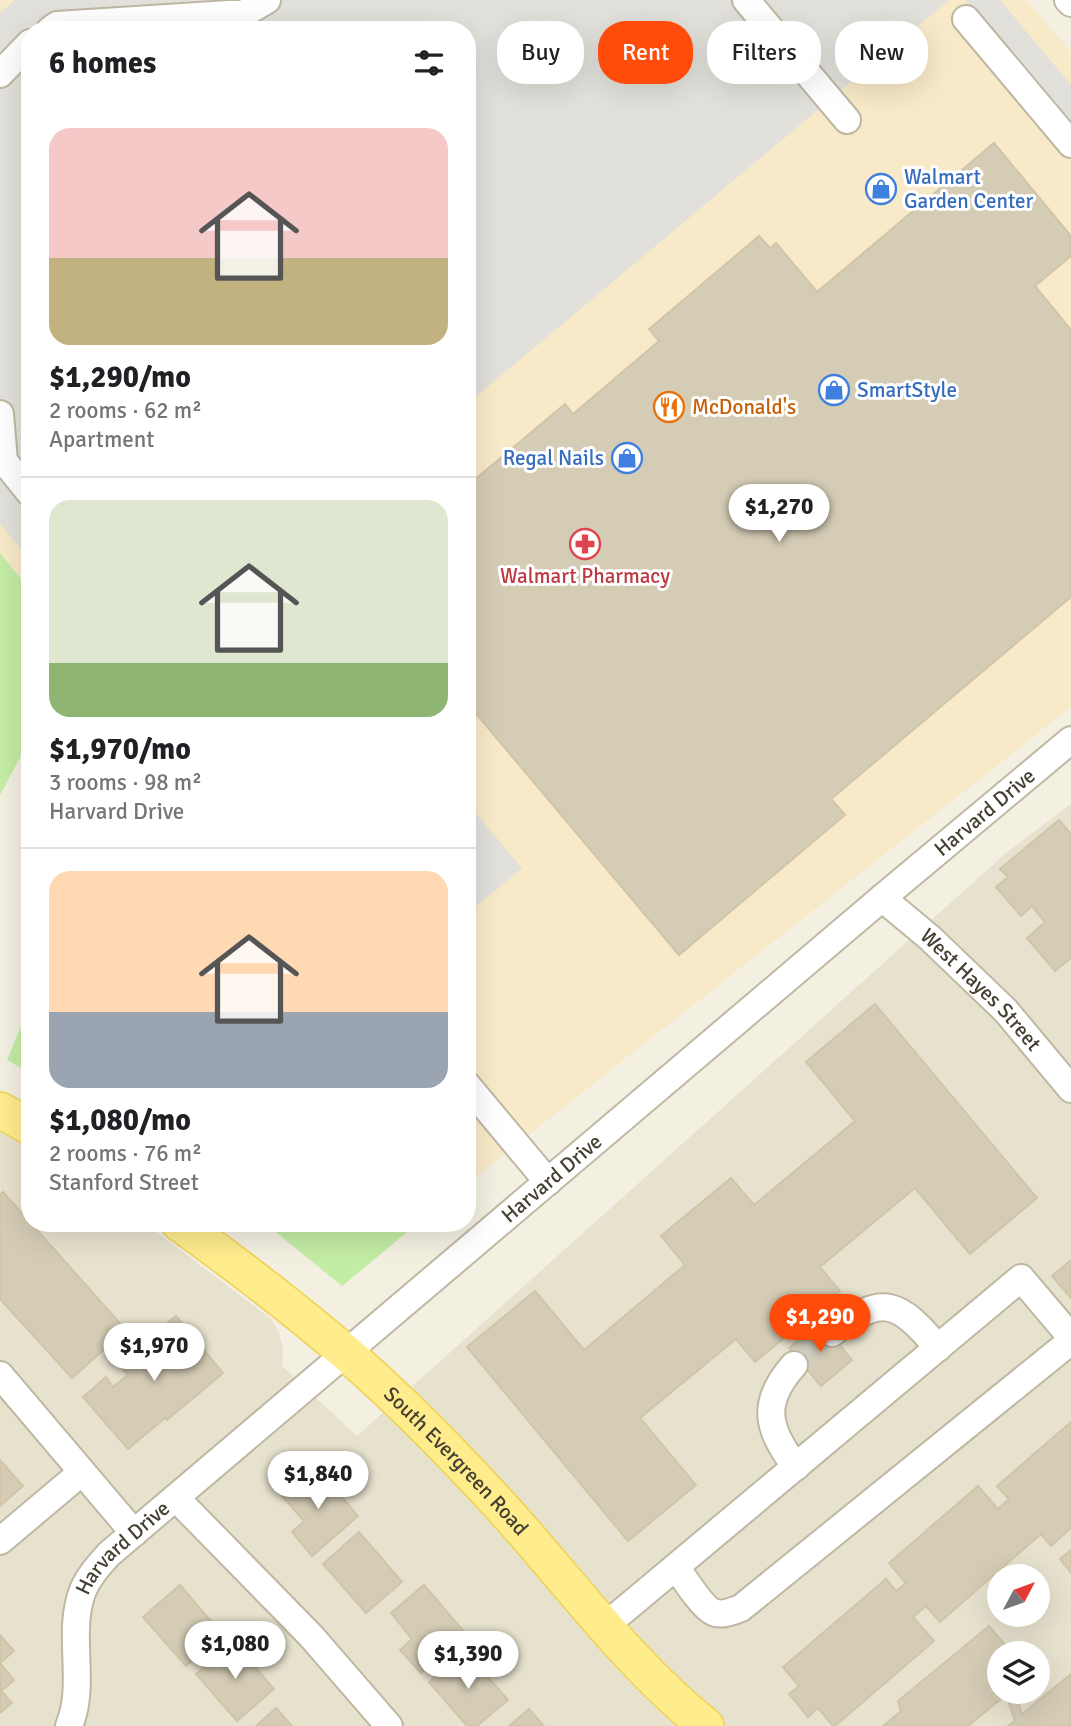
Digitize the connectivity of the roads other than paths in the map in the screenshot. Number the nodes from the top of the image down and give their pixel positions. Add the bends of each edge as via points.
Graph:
1 (267, 0) edge
2 (746, 0) edge
3 (966, 19) dead end
4 (129, 21) edge
5 (21, 52) edge
6 (0, 74) edge
7 (847, 120) dead end
8 (1071, 144) edge
9 (0, 414) edge
10 (21, 482) edge
11 (1071, 740) edge
12 (882, 898) junction
13 (1071, 1089) edge
14 (476, 1096) edge
15 (0, 1110) edge
16 (21, 1122) edge
17 (548, 1182) junction
18 (191, 1232) edge
19 (832, 1333) tunnel mouth
20 (1071, 1339) edge
21 (938, 1348) junction
22 (346, 1353) junction
23 (794, 1365) tunnel mouth
24 (0, 1375) edge
25 (796, 1467) junction
26 (82, 1472) junction
27 (176, 1498) junction
28 (134, 1533) junction
29 (0, 1541) edge
30 (676, 1567) junction
31 (605, 1626) junction
32 (69, 1726) edge
33 (389, 1726) edge
34 (706, 1726) edge

1 - 4 street via 245,13
2 - 7 street
3 - 8 street
5 - 6 street
9 - 10 street via 4,461
11 - 12 street, Harvard Drive
12 - 13 street, West Hayes Street via 1006,1011
12 - 17 street, Harvard Drive
14 - 17 street
15 - 16 main road
17 - 22 street, Harvard Drive
18 - 22 main road, South Evergreen Road
19 - 21 street via 875,1307 893,1308 911,1319
20 - 21 street via 1021,1278
20 - 30 street via 741,1608 713,1612
21 - 25 street
22 - 27 street, Harvard Drive
22 - 31 main road, South Evergreen Road via 497,1503
23 - 25 street via 775,1392 771,1414 774,1433
24 - 26 street
25 - 30 street
26 - 28 street
26 - 29 street
27 - 28 street, Harvard Drive
27 - 33 street via 311,1636
28 - 32 street, Harvard Drive via 93,1571 83,1589 75,1633 77,1690
30 - 31 street
31 - 34 main road, South Evergreen Road

